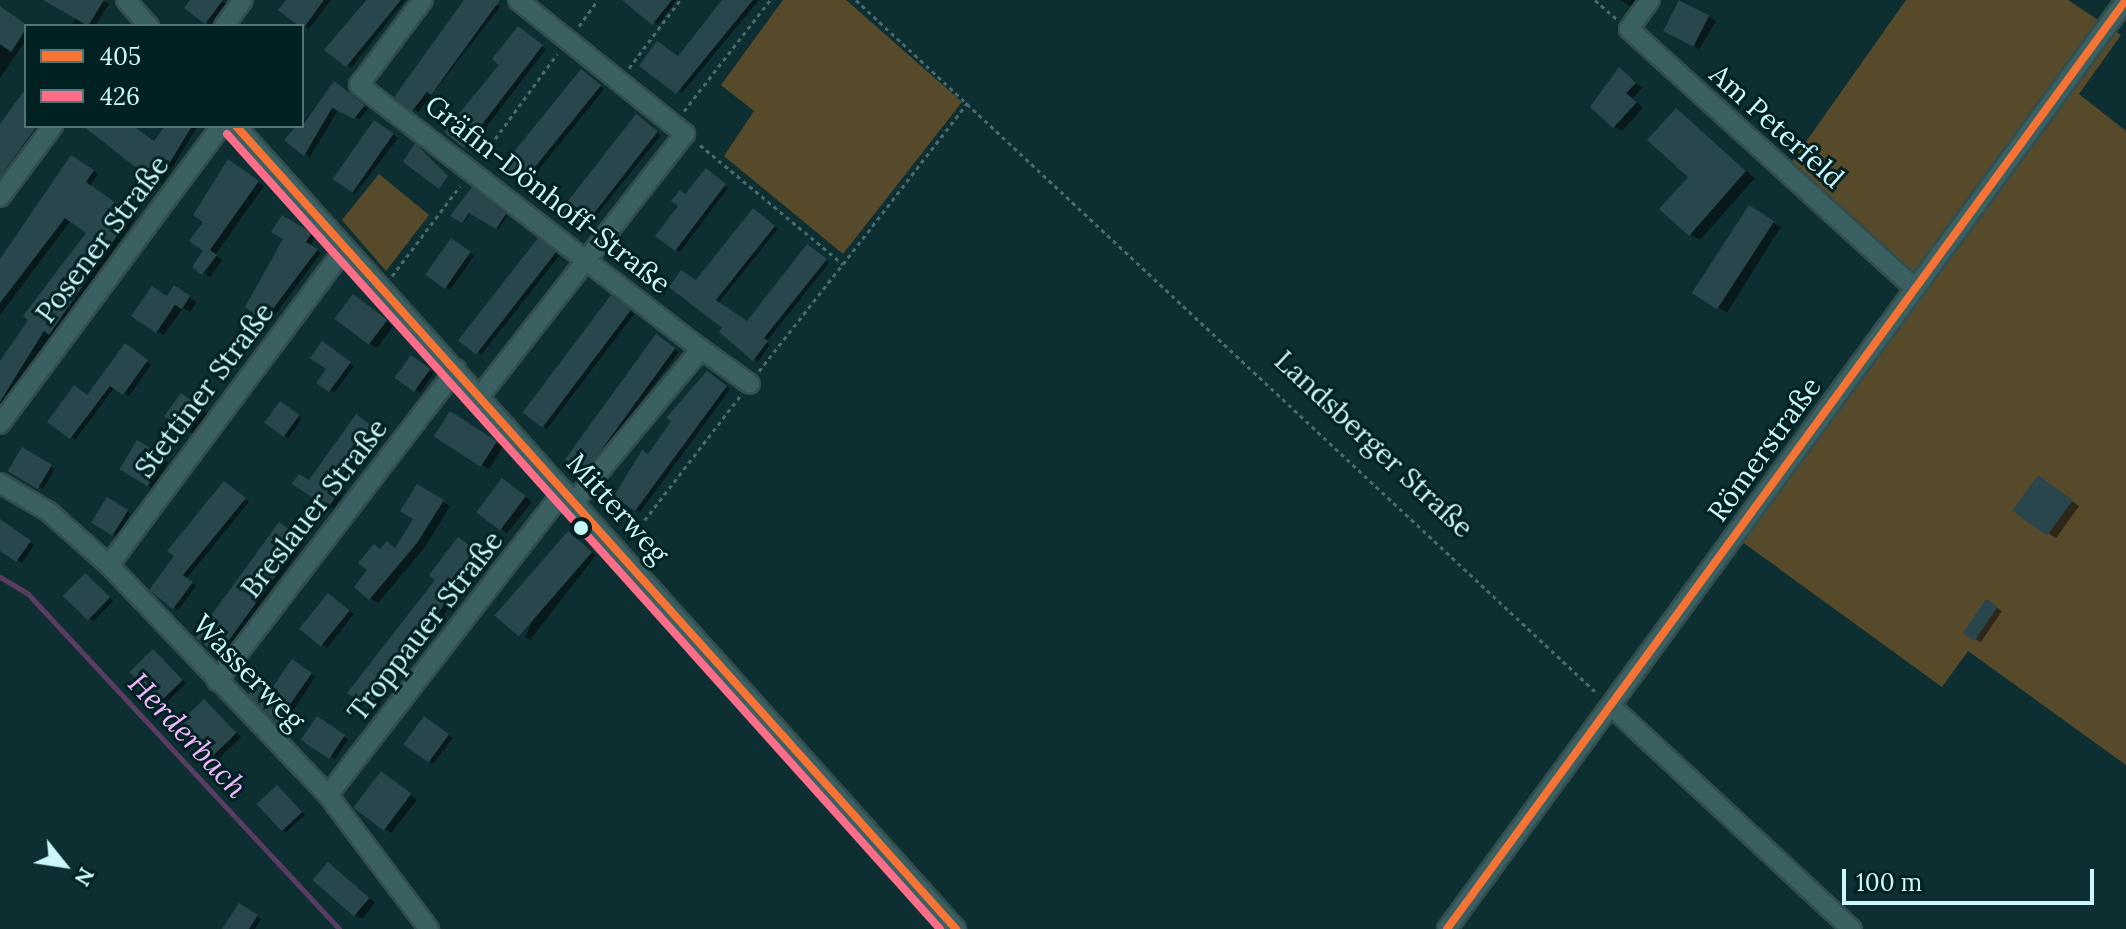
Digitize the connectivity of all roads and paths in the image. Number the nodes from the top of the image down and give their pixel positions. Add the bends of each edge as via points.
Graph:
1 (243, 0) edge
2 (423, 0) edge
3 (518, 0) edge
4 (598, 0) edge
5 (680, 0) edge
6 (770, 0) edge
7 (856, 0) edge
8 (1595, 0) edge
9 (1650, 0) edge
10 (2126, 0) edge
11 (225, 24) edge
12 (1629, 29) junction
13 (568, 40) junction
14 (619, 81) junction
15 (969, 101) junction
16 (674, 124) junction
17 (52, 128) edge
18 (220, 128) edge
19 (238, 128) edge
20 (712, 153) dead end
21 (473, 169) junction
22 (0, 197) edge
23 (344, 250) junction
24 (586, 261) junction
25 (843, 264) junction
26 (1915, 288) junction
27 (381, 289) junction
28 (701, 349) junction
29 (456, 369) junction
30 (750, 384) junction
31 (480, 396) junction
32 (0, 424) edge
33 (0, 483) edge
34 (569, 497) junction
35 (618, 550) junction
36 (109, 565) junction
37 (217, 681) junction
38 (1611, 706) junction
39 (328, 795) junction
40 (429, 929) edge
41 (956, 929) edge
42 (1447, 929) edge
43 (1852, 929) edge

1 - 11 street
2 - 21 street, Gräfin-Dönhoff-Straße via 359,85
3 - 13 street
4 - 13 path
5 - 14 path
6 - 16 path
7 - 15 path, Landsberger Straße
8 - 12 path
9 - 12 street
10 - 26 street, Römerstraße
12 - 26 street, Am Peterfeld
13 - 14 street
13 - 21 path
14 - 16 street
15 - 25 path
15 - 38 path, Landsberger Straße
16 - 24 street via 685,134
17 - 22 street
18 - 32 street, Posener Straße
19 - 23 street, Mitterweg
20 - 25 path
21 - 24 street, Gräfin-Dönhoff-Straße
21 - 27 path
23 - 27 street, Mitterweg
23 - 36 street, Stettiner Straße
24 - 28 street, Gräfin-Dönhoff-Straße
24 - 31 street
25 - 30 path
26 - 38 street, Römerstraße
27 - 29 street, Mitterweg
28 - 30 street, Gräfin-Dönhoff-Straße
28 - 34 street
29 - 31 street, Mitterweg
29 - 37 street, Breslauer Straße
30 - 35 path
31 - 34 street, Mitterweg
33 - 36 street, Wasserweg via 49,512
34 - 35 street, Mitterweg
34 - 39 street, Troppauer Straße
35 - 41 street, Mitterweg
36 - 37 street, Wasserweg
37 - 39 street, Wasserweg
38 - 42 street, Römerstraße
38 - 43 street
39 - 40 street, Wasserweg

